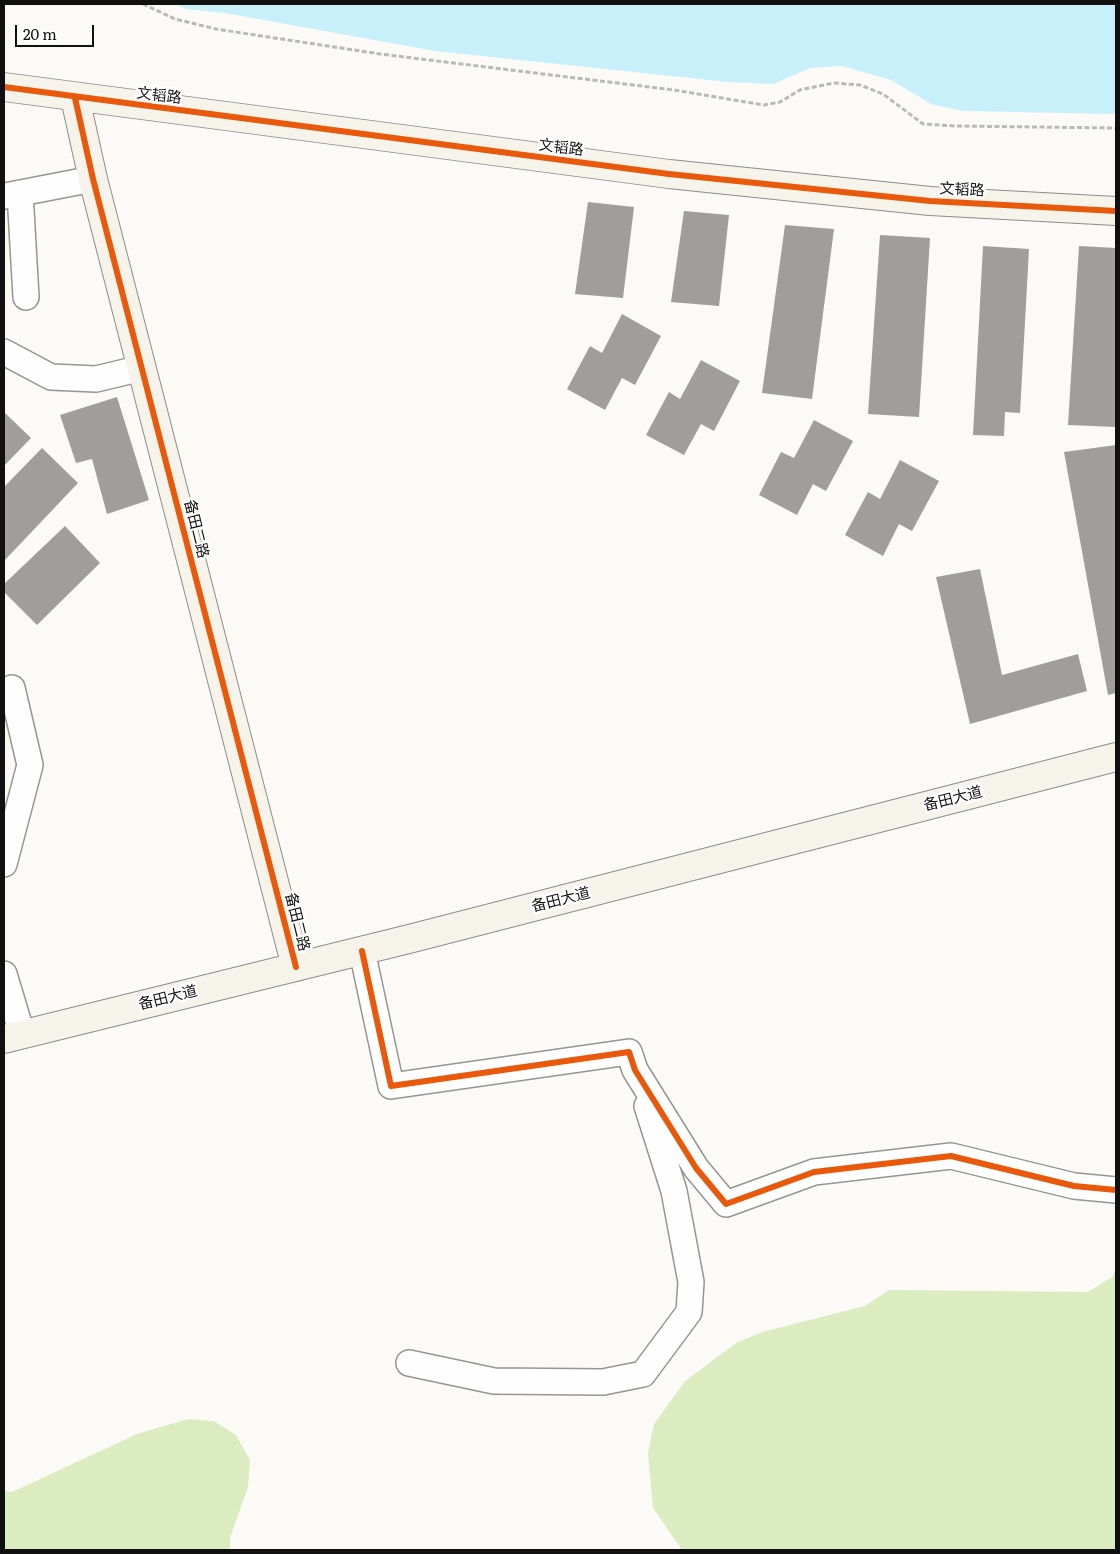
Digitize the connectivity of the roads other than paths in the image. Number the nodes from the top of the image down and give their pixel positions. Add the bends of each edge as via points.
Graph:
1 (4, 88) edge
2 (74, 98) junction
3 (93, 179) junction
4 (12, 194) edge
5 (1116, 211) edge
6 (26, 297) dead end
7 (4, 352) edge
8 (142, 368) junction
9 (12, 688) dead end
10 (1116, 757) edge
11 (4, 864) edge
12 (362, 951) junction
13 (296, 967) junction
14 (4, 974) edge
15 (13, 1037) edge
16 (635, 1070) junction
17 (1116, 1190) edge
18 (409, 1363) dead end

1 - 2 street, 文韬路
2 - 3 street, 备田二路
2 - 5 street, 文韬路 via 669,174 930,201
3 - 4 street
3 - 8 street, 备田二路
4 - 6 street
7 - 8 street via 51,377 96,380
8 - 13 street, 备田二路
9 - 11 street via 30,765
10 - 12 street, 备田大道
12 - 13 street, 备田大道
12 - 16 street via 391,1086 629,1052
13 - 15 street, 备田大道
14 - 15 street
16 - 17 street via 696,1168 726,1204 814,1172 951,1156 1074,1186
16 - 18 street via 674,1191 691,1282 689,1312 643,1374 603,1382 494,1381

